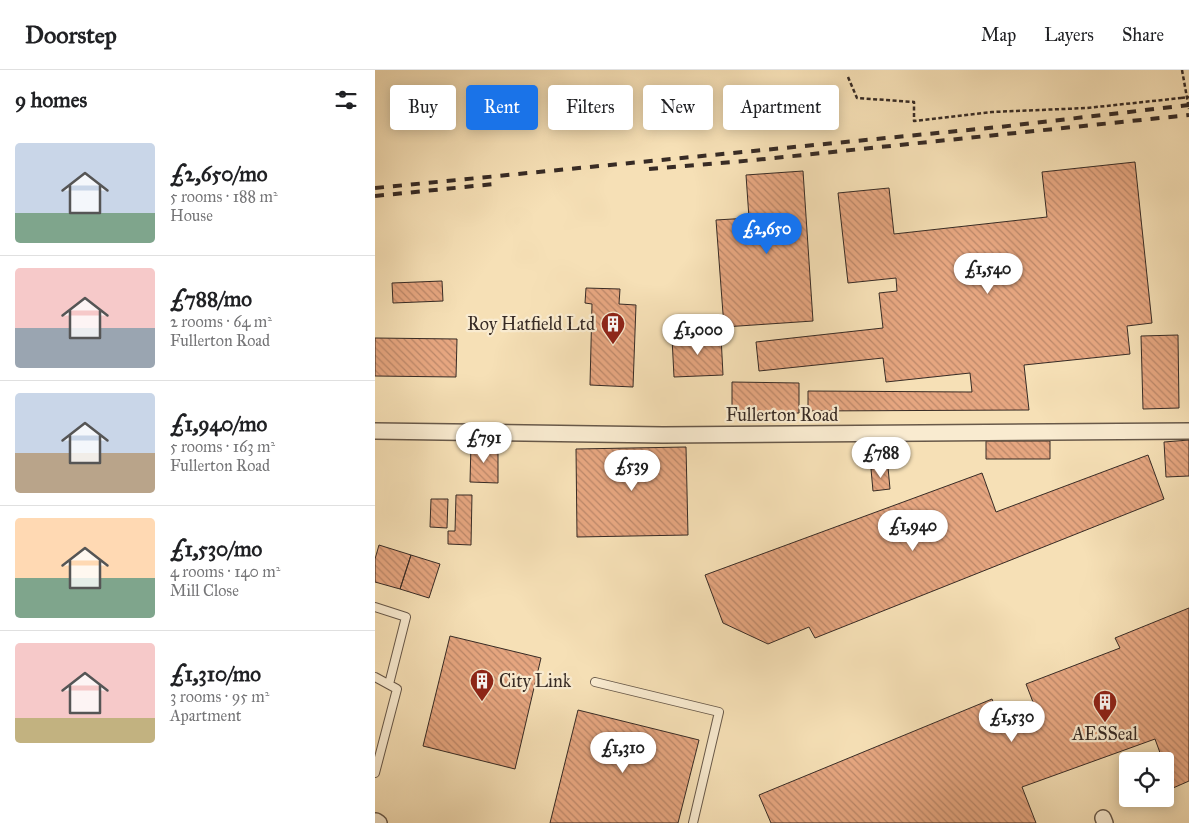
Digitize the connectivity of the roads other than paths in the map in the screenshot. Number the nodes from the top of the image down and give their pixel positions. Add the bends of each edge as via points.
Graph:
1 (375, 430) edge
2 (1189, 431) edge
3 (375, 608) edge
4 (375, 677) edge
5 (595, 682) dead end
6 (389, 684) junction
7 (375, 773) edge
8 (375, 820) edge
9 (379, 823) edge
10 (693, 823) edge

1 - 2 street, Fullerton Road via 663,435
3 - 6 lane via 406,617
4 - 6 lane
5 - 10 lane via 719,712
6 - 7 lane via 397,689
8 - 9 street

